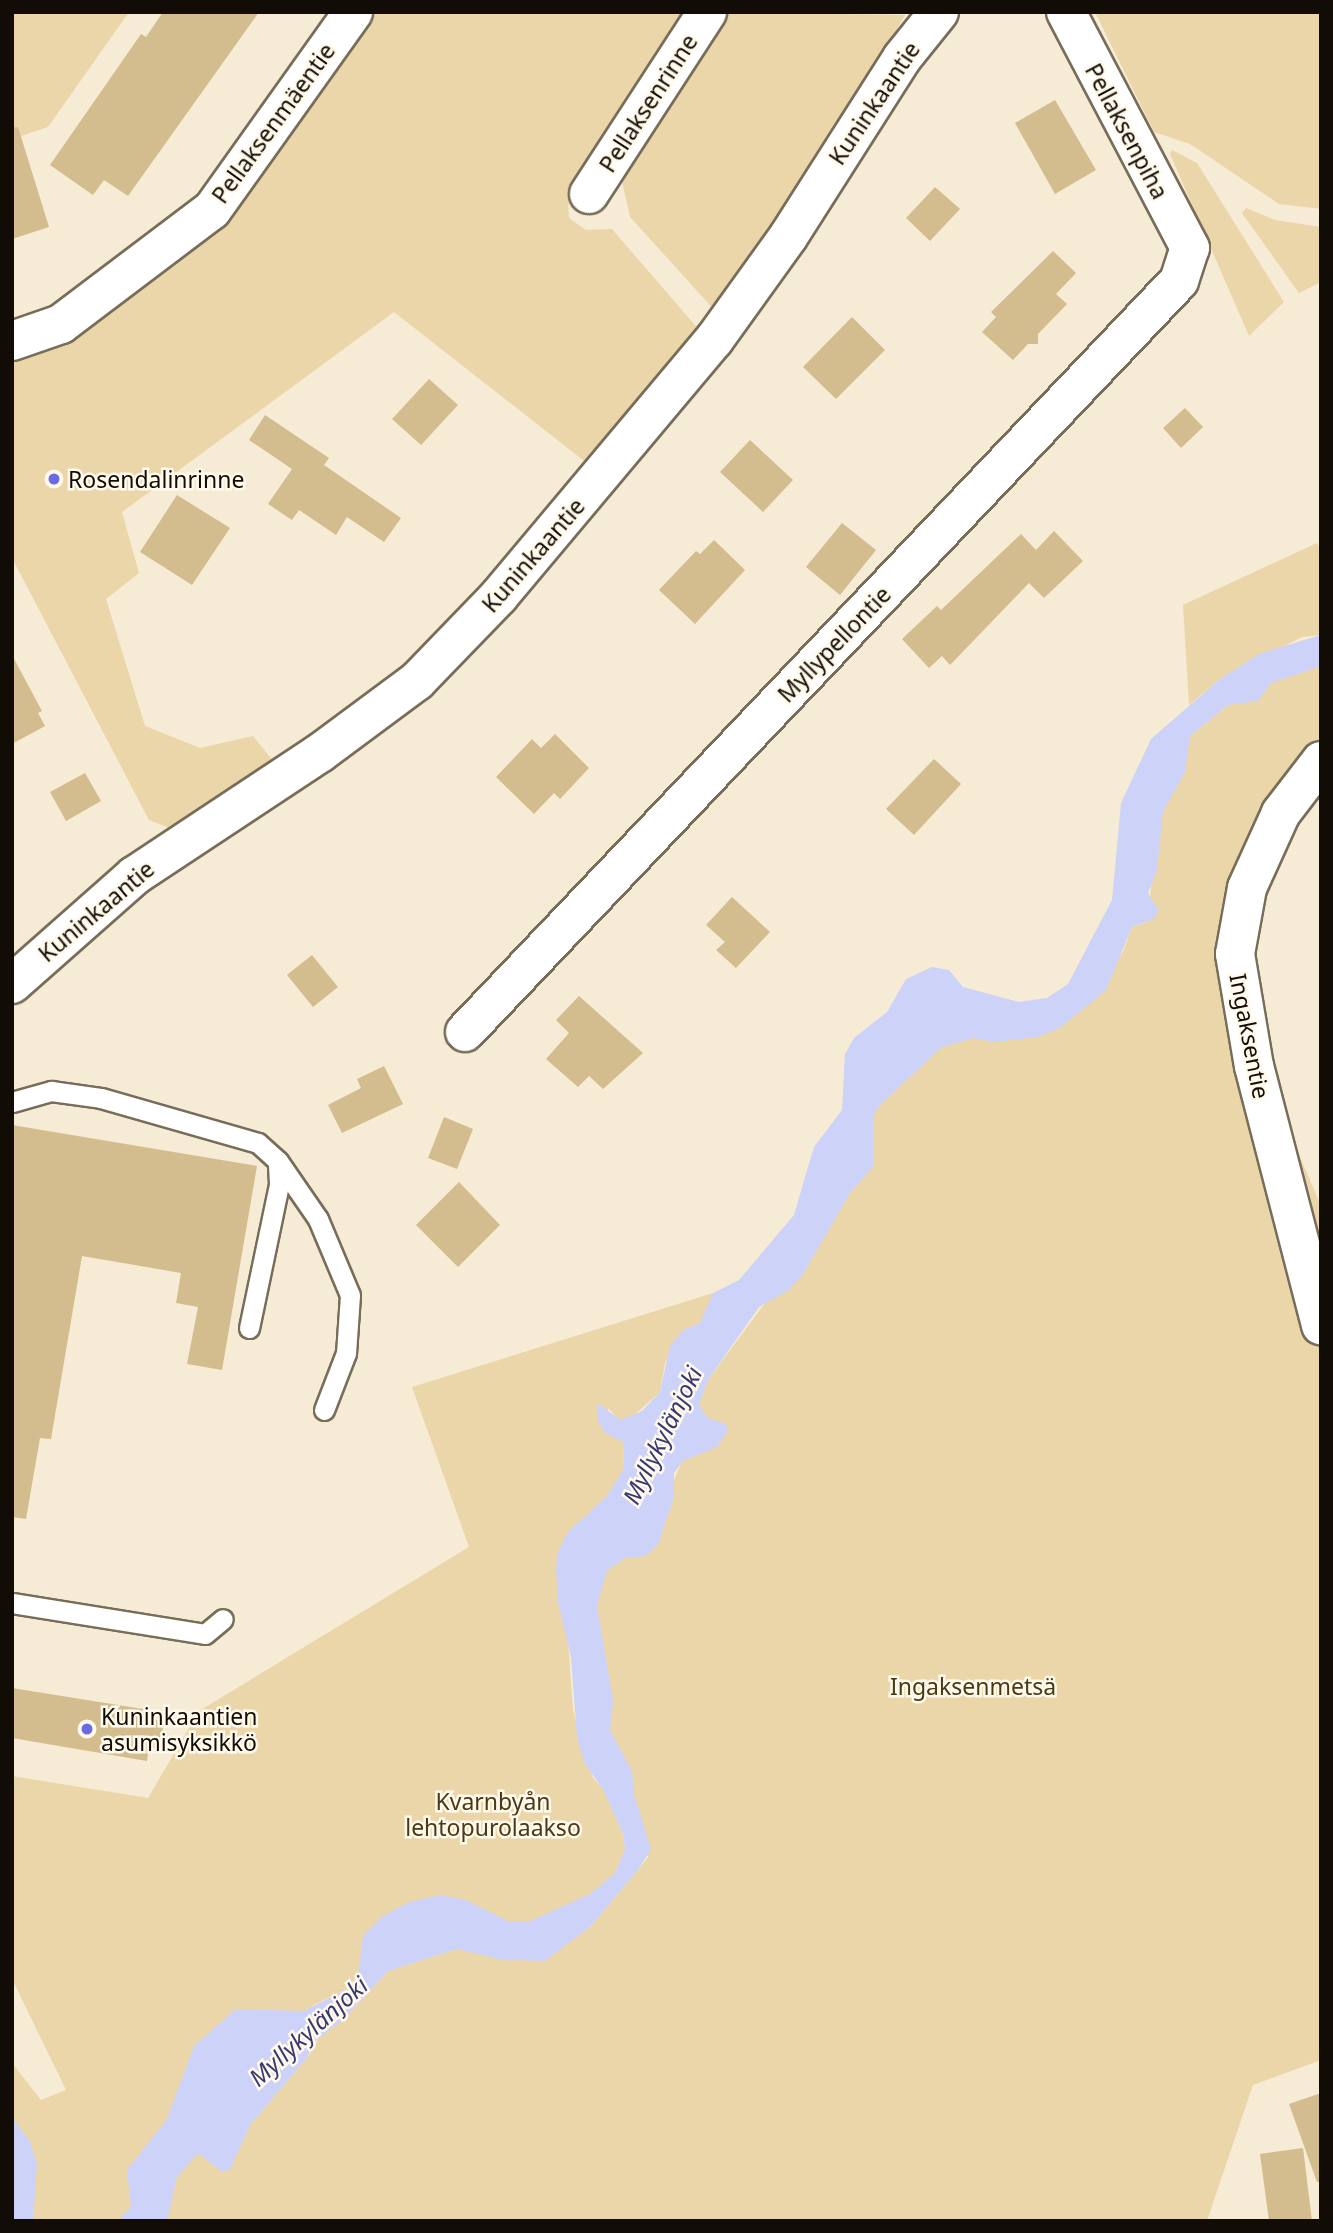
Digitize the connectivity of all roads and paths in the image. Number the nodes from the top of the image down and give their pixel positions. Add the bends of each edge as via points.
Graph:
1 (353, 12) edge
2 (707, 12) edge
3 (939, 12) edge
4 (1066, 12) edge
5 (589, 194) dead end
6 (1190, 248) joint
7 (12, 341) edge
8 (1321, 761) edge
9 (12, 984) edge
10 (464, 1032) dead end
11 (12, 1102) edge
12 (278, 1161) junction
13 (1321, 1325) edge
14 (249, 1328) dead end
15 (324, 1410) dead end
16 (12, 1603) edge
17 (223, 1619) dead end

1 - 7 street, Pellaksenmäentie via 212,210 61,324
2 - 5 street, Pellaksenrinne
3 - 9 street, Kuninkaantie via 902,58 788,237 715,340 499,596 417,681 320,753 134,876
4 - 6 street, Pellaksenpiha
6 - 10 street, Myllypellontie via 1179,281
8 - 13 street, Ingaksentie via 1281,813 1247,888 1235,954 1254,1066
11 - 12 lane via 51,1091 101,1098 258,1143
12 - 14 lane via 279,1184
12 - 15 lane via 318,1219 350,1296 346,1353
16 - 17 lane via 205,1634

